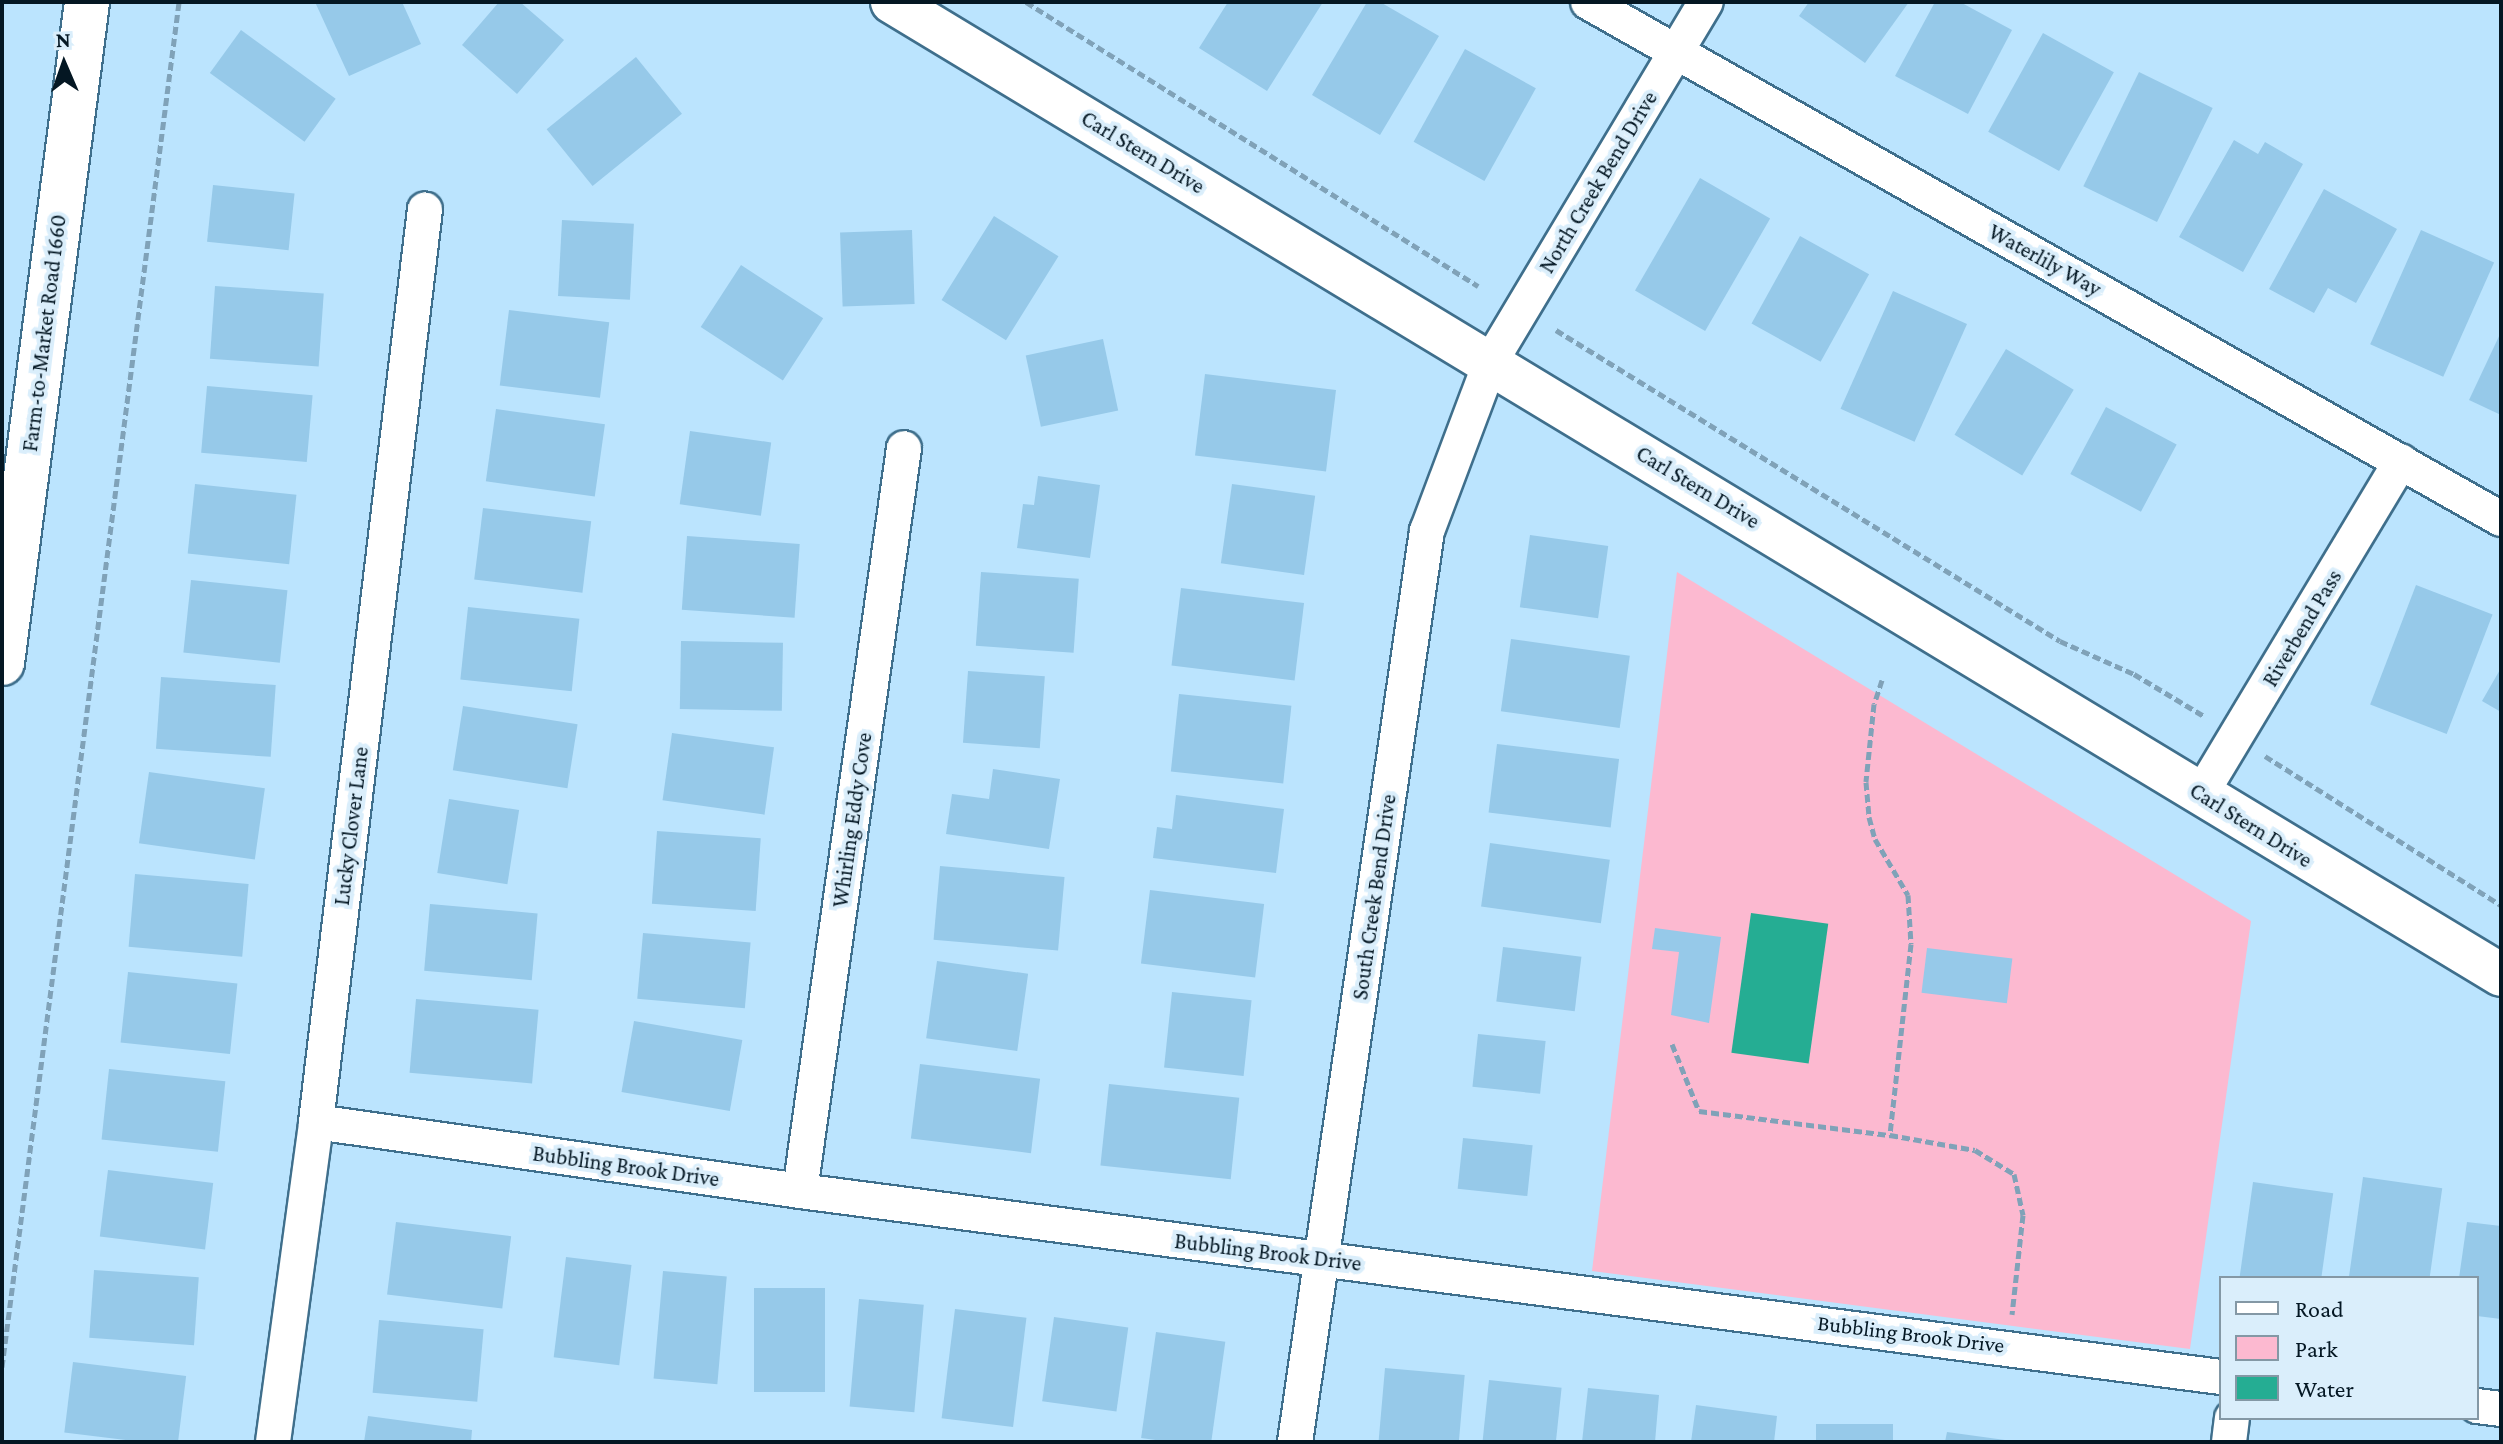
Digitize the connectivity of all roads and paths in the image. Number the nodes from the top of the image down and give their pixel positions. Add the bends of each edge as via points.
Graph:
1 (87, 2) edge
2 (179, 2) edge
3 (892, 2) edge
4 (1026, 2) edge
5 (1588, 2) edge
6 (1706, 2) edge
7 (1675, 52) junction
8 (425, 209) dead end
9 (1478, 286) dead end
10 (1556, 330) dead end
11 (1491, 361) junction
12 (904, 448) dead end
13 (2401, 461) junction
14 (2501, 519) edge
15 (2, 663) edge
16 (1882, 680) dead end
17 (2211, 721) dead end
18 (2261, 753) dead end
19 (2201, 794) junction
20 (2501, 905) edge
21 (2501, 975) edge
22 (1672, 1044) dead end
23 (316, 1122) junction
24 (1890, 1135) junction
25 (800, 1191) junction
26 (1321, 1259) junction
27 (2012, 1315) dead end
28 (2, 1367) edge
29 (2219, 1377) edge
30 (2479, 1406) edge
31 (2501, 1409) edge
32 (2232, 1420) edge
33 (273, 1442) edge
34 (1295, 1442) edge
35 (2229, 1442) edge

1 - 15 main road, Farm-to-Market Road 1660
2 - 28 path
3 - 11 street, Carl Stern Drive
4 - 9 path
5 - 7 street, Waterlily Way
6 - 7 street, North Creek Bend Drive
7 - 11 street, North Creek Bend Drive
7 - 13 street, Waterlily Way
8 - 23 street, Lucky Clover Lane
10 - 17 path via 2060,641 2134,674
11 - 19 street, Carl Stern Drive
11 - 26 street, South Creek Bend Drive via 1427,531
12 - 25 street, Whirling Eddy Cove
13 - 14 street, Waterlily Way
13 - 19 street, Riverbend Pass
16 - 24 path via 1866,782 1869,817 1875,839 1908,895 1911,944
18 - 20 path
19 - 21 street, Carl Stern Drive
22 - 24 path via 1699,1111
23 - 25 street, Bubbling Brook Drive
23 - 33 street, Lucky Clover Lane
24 - 27 path via 1975,1150 2014,1174 2023,1215
25 - 26 street, Bubbling Brook Drive
26 - 29 street, Bubbling Brook Drive
26 - 34 street, South Creek Bend Drive
30 - 31 street
32 - 35 street

